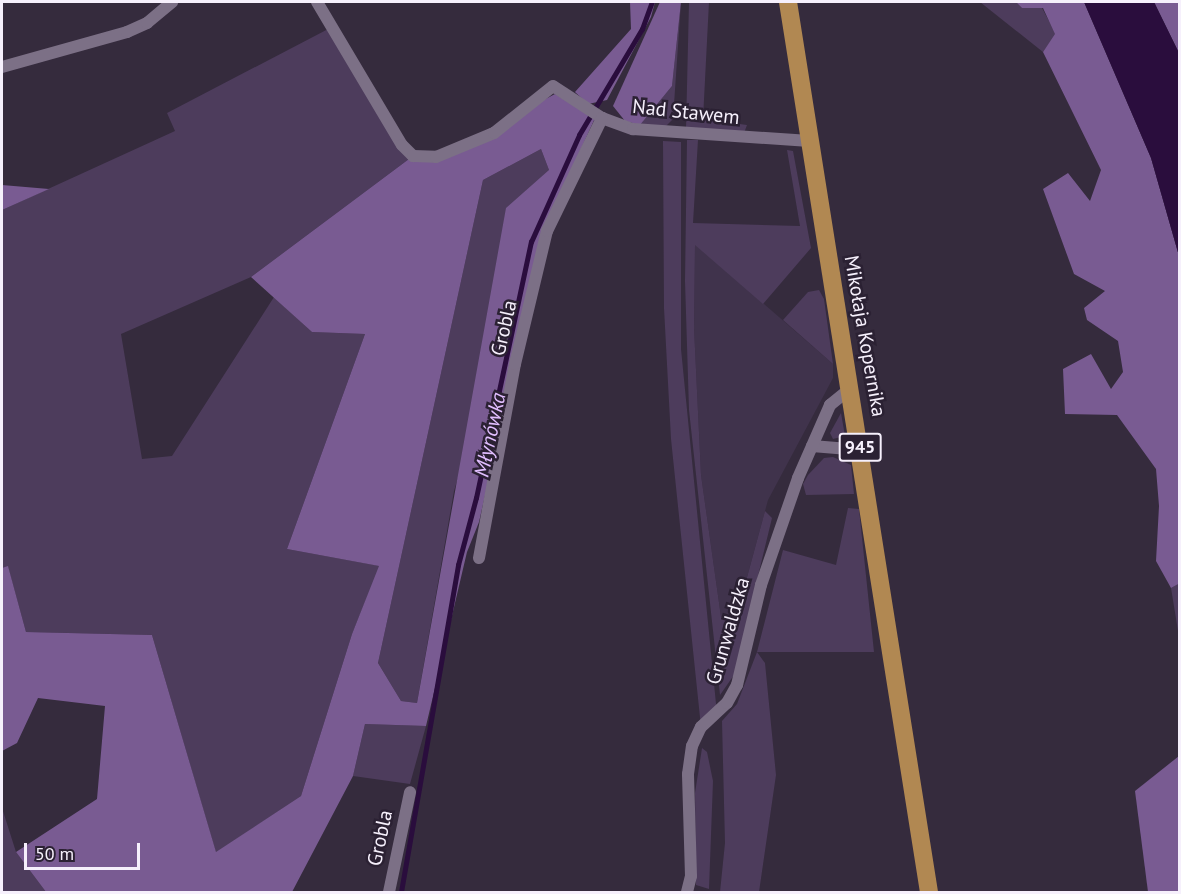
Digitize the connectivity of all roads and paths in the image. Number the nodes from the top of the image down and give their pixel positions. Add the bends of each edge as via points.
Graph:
1 (172, 2) edge
2 (317, 2) edge
3 (788, 2) edge
4 (2, 67) edge
5 (602, 118) junction
6 (810, 141) junction
7 (851, 388) junction
8 (812, 446) junction
9 (861, 450) junction
10 (479, 558) dead end
11 (410, 792) dead end
12 (388, 892) edge
13 (687, 892) edge
14 (929, 892) edge

1 - 4 street via 147,23 128,32
2 - 5 street, Nad Stawem via 402,145 413,156 436,157 494,133 553,86
3 - 6 main road, Mikołaja Kopernika / 945
5 - 6 street, Nad Stawem via 633,129
5 - 10 street, Grobla via 547,231 515,364
6 - 7 main road, Mikołaja Kopernika / 945
7 - 8 street, Grunwaldzka via 830,405
7 - 9 main road, Mikołaja Kopernika / 945
8 - 9 street
8 - 13 street, Grunwaldzka via 761,585 736,685 727,703 701,727 692,746 688,774 691,876
9 - 14 main road, Mikołaja Kopernika / 945
11 - 12 street, Grobla

